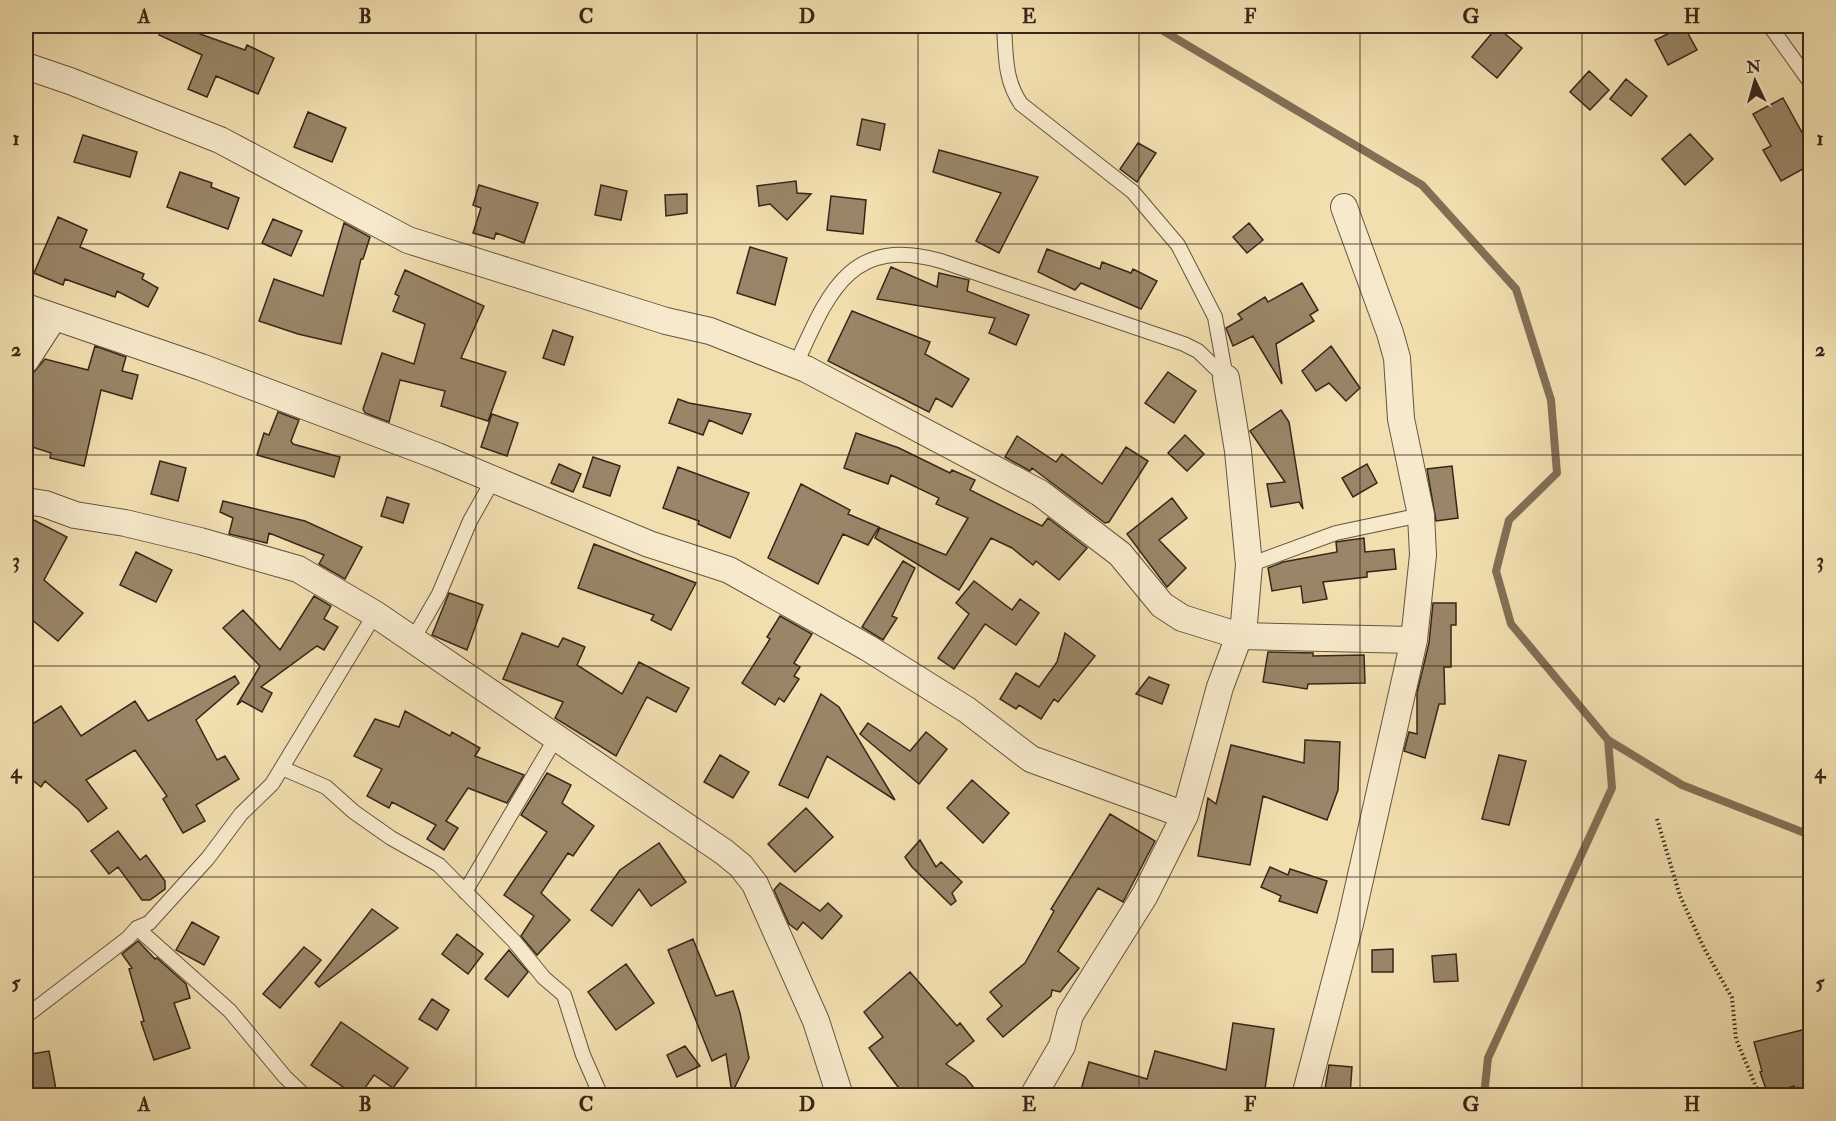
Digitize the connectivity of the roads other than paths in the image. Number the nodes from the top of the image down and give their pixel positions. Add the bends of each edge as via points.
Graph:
1 (1004, 26) edge
2 (1770, 26) edge
3 (26, 66) edge
4 (1810, 82) edge
5 (1344, 207) dead end
6 (26, 307) edge
7 (54, 317) junction
8 (26, 360) edge
9 (796, 364) junction
10 (1226, 378) junction
11 (493, 480) junction
12 (26, 501) edge
13 (1422, 515) junction
14 (1249, 565) junction
15 (375, 614) junction
16 (1240, 636) junction
17 (1414, 640) junction
18 (412, 641) junction
19 (557, 736) junction
20 (282, 768) junction
21 (1185, 815) junction
22 (465, 892) junction
23 (136, 928) junction
24 (26, 1016) edge
25 (305, 1095) edge
26 (601, 1095) edge
27 (840, 1095) edge
28 (1033, 1095) edge
29 (1305, 1095) edge

1 - 10 lane via 1007,77 1021,104 1133,192 1178,244 1215,317
2 - 4 lane
3 - 9 street via 220,140 408,240 666,321 710,331
5 - 13 street via 1394,350 1401,419
6 - 7 street
7 - 8 street
7 - 11 street via 201,367
9 - 10 lane via 837,283 881,256 899,254 941,261 1184,344 1198,351
9 - 16 street via 1040,493 1120,554 1162,604 1182,618
10 - 14 street
11 - 18 lane
11 - 21 street via 649,544 729,570 868,648 967,710 1031,759
12 - 15 street via 200,541 298,569
13 - 14 lane via 1336,533
13 - 17 street via 1423,555
14 - 16 street
15 - 18 street
15 - 20 lane
16 - 17 street
16 - 21 street via 1220,687
17 - 29 street via 1350,924
18 - 19 street
19 - 22 lane
19 - 27 street via 741,866 755,884 816,1021
20 - 22 lane via 334,792 354,812 391,838 439,865
20 - 23 lane via 149,923
21 - 28 street via 1145,895 1070,1015 1062,1046
22 - 26 lane via 564,995 583,1055
23 - 24 lane
23 - 25 lane via 230,1011

